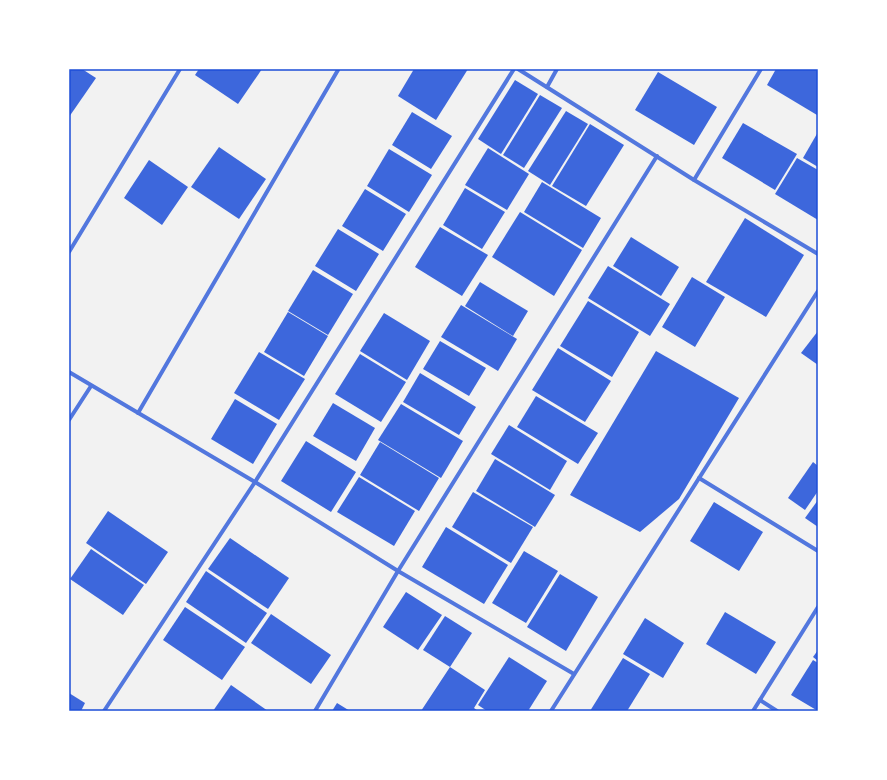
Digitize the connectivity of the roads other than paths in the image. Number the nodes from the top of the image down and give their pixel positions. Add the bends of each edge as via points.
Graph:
1 (180, 69) edge
2 (514, 69) edge
3 (518, 69) edge
4 (557, 69) edge
5 (761, 69) edge
6 (338, 70) dead end
7 (547, 88) junction
8 (657, 156) junction
9 (694, 180) junction
10 (69, 252) edge
11 (818, 254) edge
12 (818, 291) edge
13 (69, 372) edge
14 (91, 386) junction
15 (138, 413) junction
16 (69, 420) edge
17 (699, 478) junction
18 (255, 482) junction
19 (818, 550) edge
20 (398, 571) junction
21 (818, 607) edge
22 (574, 674) junction
23 (760, 700) junction
24 (104, 711) edge
25 (315, 711) edge
26 (551, 711) edge
27 (753, 711) edge
28 (777, 711) edge

1 - 10 street
2 - 18 street
3 - 7 street
4 - 7 street
5 - 9 street
6 - 15 street
7 - 8 street
8 - 9 street
8 - 20 street
9 - 11 street
12 - 17 street
13 - 14 street
14 - 15 street
14 - 16 street
15 - 18 street
17 - 19 street
17 - 22 street
18 - 20 street
18 - 24 street
20 - 22 street
20 - 25 street
21 - 23 street
22 - 26 street
23 - 27 street
23 - 28 street

